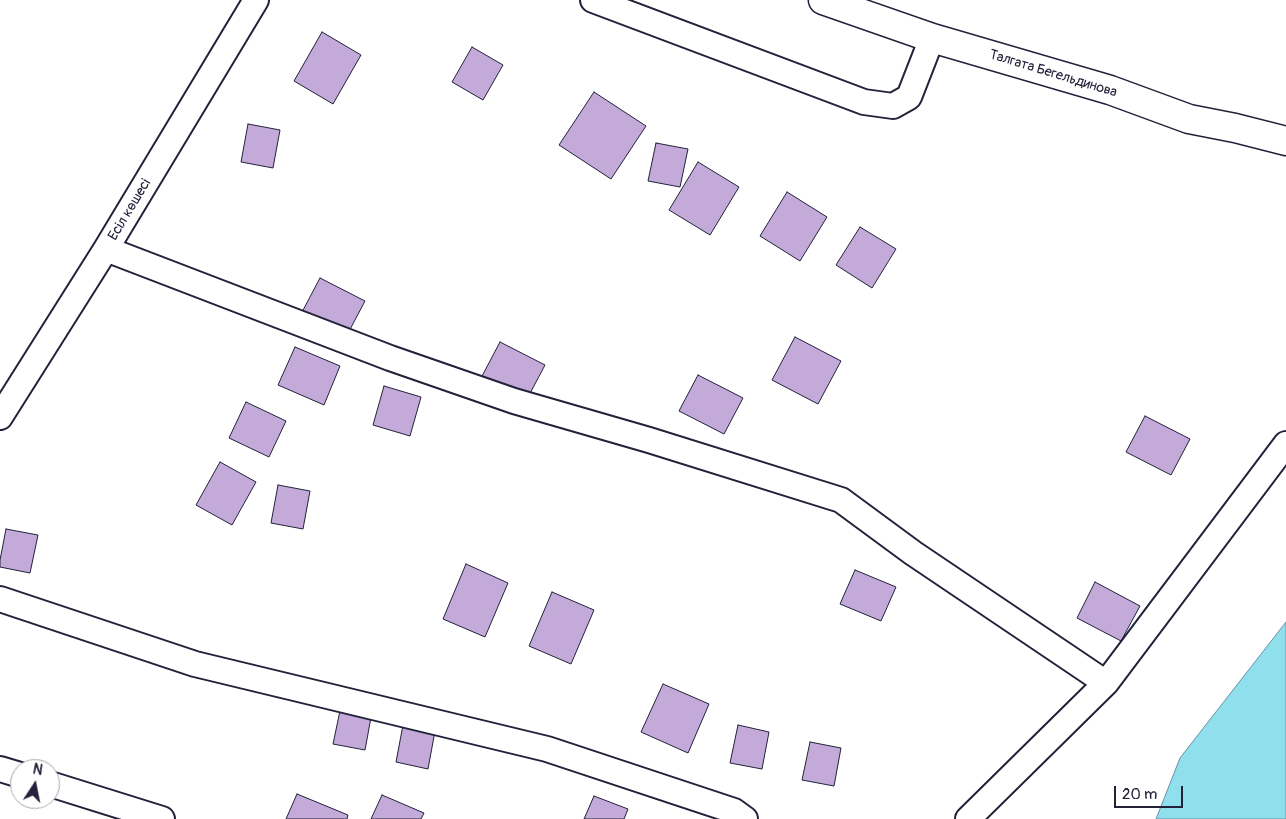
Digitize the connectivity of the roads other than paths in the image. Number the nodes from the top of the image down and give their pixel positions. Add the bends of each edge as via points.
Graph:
1 (256, 0) edge
2 (593, 0) edge
3 (823, 0) edge
4 (932, 38) junction
5 (1286, 141) edge
6 (106, 249) junction
7 (0, 417) edge
8 (1286, 444) edge
9 (0, 600) edge
10 (1106, 683) junction
11 (60, 787) edge
12 (162, 819) edge
13 (745, 819) edge
14 (968, 819) edge

1 - 6 street, Есіл көшесі
2 - 4 street via 864,102 893,106 909,97
3 - 4 street, Талгата Бегельдинова
4 - 5 street, Талгата Бегельдинова via 1110,90 1189,119
6 - 7 street, Есіл көшесі
6 - 10 street via 390,358 514,401 841,500
8 - 10 street
9 - 13 street via 195,664 547,749 734,811
10 - 14 street
11 - 12 street

